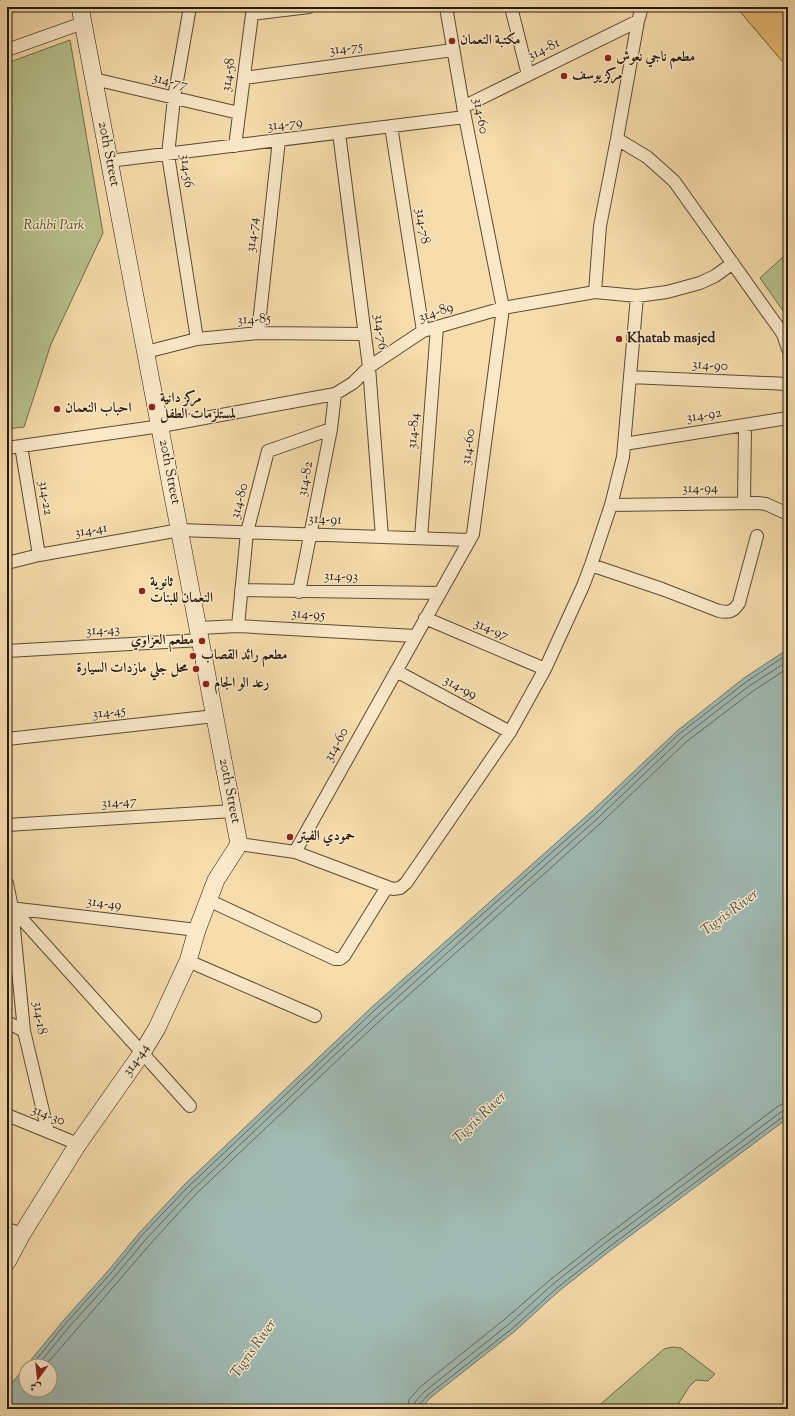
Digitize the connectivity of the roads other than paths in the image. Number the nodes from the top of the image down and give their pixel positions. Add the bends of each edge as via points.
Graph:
1 (190, 7) edge
2 (309, 7) edge
3 (446, 7) edge
4 (511, 7) edge
5 (642, 7) edge
6 (749, 7) edge
7 (772, 7) edge
8 (253, 11) edge
9 (81, 15) edge
10 (638, 20) junction
11 (788, 28) edge
12 (7, 50) edge
13 (453, 50) junction
14 (788, 53) edge
15 (528, 75) junction
16 (244, 78) junction
17 (94, 79) junction
18 (174, 98) junction
19 (464, 112) junction
20 (239, 113) junction
21 (391, 126) junction
22 (339, 133) junction
23 (617, 139) junction
24 (279, 140) junction
25 (235, 146) junction
26 (168, 155) junction
27 (110, 162) junction
28 (733, 263) junction
29 (595, 292) junction
30 (636, 296) junction
31 (503, 308) junction
32 (437, 327) junction
33 (422, 331) junction
34 (258, 333) junction
35 (365, 334) junction
36 (197, 339) junction
37 (788, 349) edge
38 (146, 352) junction
39 (369, 367) junction
40 (630, 377) junction
41 (788, 384) edge
42 (335, 394) junction
43 (788, 418) edge
44 (745, 425) junction
45 (161, 426) junction
46 (331, 429) junction
47 (624, 444) junction
48 (21, 446) junction
49 (7, 448) edge
50 (744, 503) junction
51 (611, 505) junction
52 (788, 514) edge
53 (180, 530) junction
54 (247, 532) junction
55 (311, 534) junction
56 (757, 536) dead end
57 (382, 537) junction
58 (421, 538) junction
59 (469, 540) junction
60 (39, 555) junction
61 (7, 563) edge
62 (592, 565) junction
63 (241, 590) junction
64 (298, 592) junction
65 (440, 593) junction
66 (425, 618) junction
67 (238, 626) junction
68 (200, 634) junction
69 (415, 636) junction
70 (7, 651) edge
71 (544, 669) junction
72 (396, 671) junction
73 (215, 716) junction
74 (510, 732) junction
75 (7, 739) edge
76 (233, 810) junction
77 (7, 825) edge
78 (239, 844) junction
79 (295, 852) junction
80 (7, 883) edge
81 (387, 887) junction
82 (208, 900) junction
83 (10, 908) edge
84 (198, 930) junction
85 (188, 961) junction
86 (315, 1016) dead end
87 (7, 1022) edge
88 (24, 1031) junction
89 (142, 1053) junction
90 (190, 1106) dead end
91 (7, 1115) edge
92 (48, 1132) junction
93 (78, 1144) junction
94 (14, 1231) edge
95 (7, 1262) edge

1 - 18 street, 314-56
2 - 8 street
3 - 13 street, 314-60
4 - 15 street
5 - 10 street
6 - 14 main road
7 - 11 main road
8 - 16 street, 314-58
9 - 12 street
9 - 17 street, 20th Street
10 - 15 street, 314-81
10 - 23 street
13 - 16 street, 314-75
13 - 19 street, 314-60
15 - 19 street, 314-81
16 - 20 street, 314-58
17 - 18 street, 314-77
17 - 27 street, 20th Street
18 - 20 street, 314-77
18 - 26 street, 314-56
19 - 21 street, 314-79
19 - 31 street, 314-60
20 - 25 street, 314-58
21 - 22 street, 314-79
21 - 33 street, 314-78
22 - 24 street, 314-79
22 - 35 street, 314-76
23 - 28 street via 647,157 674,181
23 - 29 street via 600,226
24 - 25 street, 314-79
24 - 34 street, 314-74
25 - 26 street, 314-79
26 - 27 street, 314-79
26 - 36 street, 314-56
27 - 38 street, 20th Street
28 - 30 street, 314-89 via 715,276 700,282 667,292
28 - 37 street via 783,334
29 - 30 street, 314-89
29 - 31 street, 314-89
30 - 40 street
31 - 32 street, 314-89
31 - 59 street, 314-60 via 473,534
32 - 33 street, 314-89
32 - 58 street, 314-84
33 - 39 street, 314-89
34 - 35 street, 314-85
34 - 36 street, 314-85
35 - 39 street, 314-76
36 - 38 street, 314-85
38 - 45 street, 20th Street
39 - 42 street, 314-89 via 354,383
39 - 57 street, 314-76
40 - 41 street, 314-90
40 - 47 street
42 - 45 street, 314-89
42 - 46 street, 314-82
43 - 44 street, 314-92
44 - 47 street, 314-92
44 - 50 street
45 - 48 street, 314-89
45 - 53 street, 20th Street
46 - 54 street, 314-80 via 268,451
46 - 55 street, 314-82
47 - 51 street
48 - 49 street, 314-89
48 - 60 street, 314-22
50 - 51 street, 314-94
50 - 52 street, 314-94 via 766,504
51 - 62 street
53 - 54 street, 314-91
53 - 60 street, 314-41
53 - 68 street, 20th Street
54 - 55 street, 314-91
54 - 63 street, 314-80
55 - 57 street, 314-91
55 - 64 street, 314-82
56 - 62 street via 739,603 729,612 719,611
57 - 58 street, 314-91
58 - 59 street, 314-91
59 - 65 street, 314-60
60 - 61 street, 314-41
62 - 71 street
63 - 64 street, 314-93
63 - 67 street, 314-80
64 - 65 street, 314-93
65 - 66 street, 314-60
66 - 69 street, 314-60
66 - 71 street, 314-97
67 - 68 street, 314-95
67 - 69 street, 314-95
68 - 70 street, 314-43
68 - 73 street, 20th Street
69 - 72 street, 314-60
71 - 74 street
72 - 74 street, 314-99
72 - 79 street, 314-60
73 - 75 street, 314-45
73 - 76 street, 20th Street
74 - 81 street via 406,883 400,888
76 - 77 street, 314-47
76 - 78 street, 20th Street
78 - 79 street
78 - 82 street, 314-44 via 216,880
79 - 81 street
80 - 83 street, 314-18
81 - 82 street via 340,959 335,959
82 - 84 street, 314-44
83 - 84 street, 314-49
83 - 88 street, 314-18
83 - 89 street
84 - 85 street, 314-44
85 - 86 street
85 - 89 street, 314-44 via 157,1028
87 - 88 street
88 - 92 street, 314-18
89 - 90 street
89 - 93 street, 314-44
91 - 92 street, 314-30
92 - 93 street, 314-30
93 - 94 street, 314-44
94 - 95 street, 314-44

